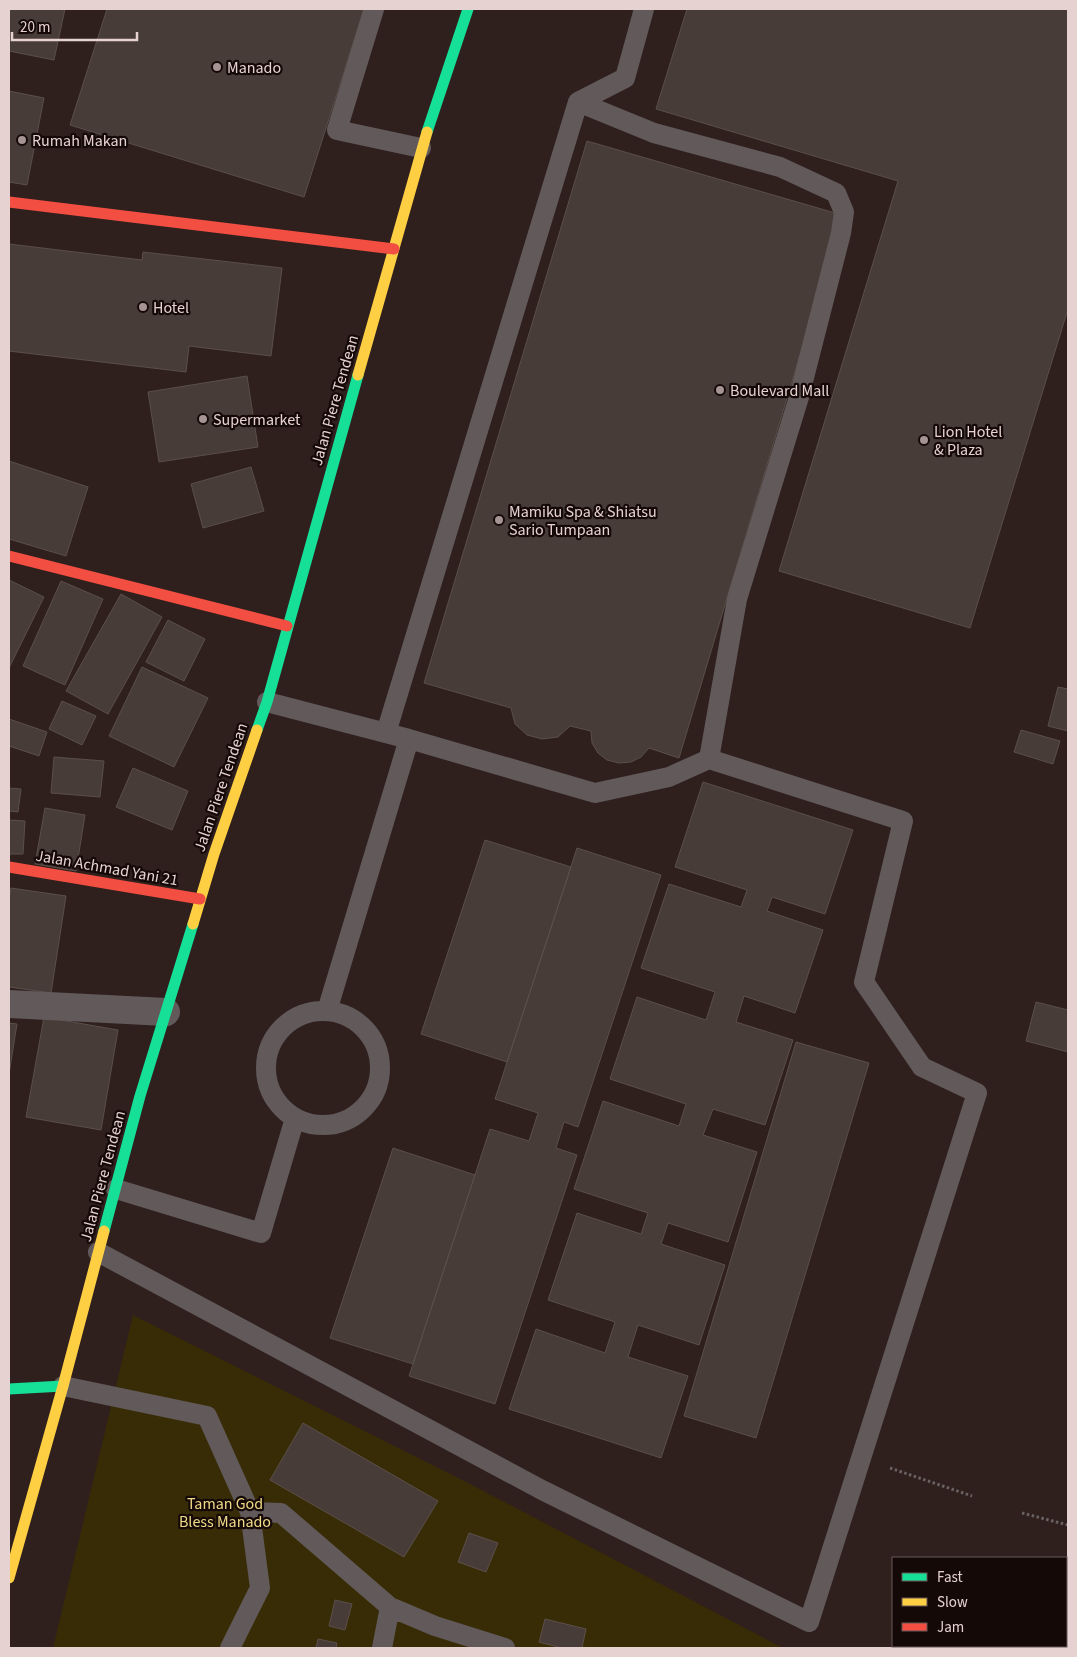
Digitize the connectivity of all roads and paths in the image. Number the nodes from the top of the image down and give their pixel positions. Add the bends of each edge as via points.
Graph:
1 (374, 9) edge
2 (468, 9) edge
3 (644, 9) edge
4 (578, 102) junction
5 (421, 148) junction
6 (9, 202) edge
7 (394, 249) junction
8 (9, 556) edge
9 (287, 626) junction
10 (267, 702) junction
11 (386, 733) junction
12 (409, 739) junction
13 (709, 759) junction
14 (9, 867) edge
15 (200, 899) junction
16 (9, 1004) edge
17 (328, 1010) junction
18 (166, 1012) junction
19 (295, 1118) junction
20 (116, 1189) junction
21 (98, 1252) junction
22 (62, 1386) junction
23 (9, 1390) edge
24 (861, 1457) junction
25 (972, 1496) dead end
26 (250, 1512) junction
27 (1022, 1513) dead end
28 (1068, 1525) edge
29 (9, 1578) edge
30 (390, 1607) junction
31 (230, 1648) edge
32 (382, 1648) edge
33 (505, 1648) edge

1 - 5 lane via 337,130
2 - 5 main road, Jalan Piere Tendean
3 - 4 lane via 625,78
4 - 11 lane
4 - 13 lane via 654,133 780,168 836,193 844,212 799,397 737,599
5 - 7 main road, Jalan Piere Tendean
6 - 7 main road
7 - 9 main road, Jalan Piere Tendean
8 - 9 main road
9 - 10 main road, Jalan Piere Tendean
10 - 11 lane
10 - 15 main road, Jalan Piere Tendean
11 - 12 lane
12 - 13 lane via 595,793 669,777
12 - 17 lane
13 - 24 lane via 903,821 864,982 922,1067 977,1093
14 - 15 main road, Jalan Achmad Yani 21
15 - 18 main road, Jalan Piere Tendean
16 - 18 street
17 - 19 lane via 297,1016 284,1025 267,1051 264,1067 267,1083 273,1097
17 - 19 lane via 344,1014 370,1035 378,1050 378,1084 371,1100 360,1112 345,1120 328,1125 311,1124
18 - 20 main road, Jalan Piere Tendean
19 - 20 lane via 261,1233
20 - 21 main road, Jalan Piere Tendean
21 - 22 main road, Jalan Piere Tendean
21 - 24 lane via 542,1490 808,1622
22 - 23 main road
22 - 26 lane via 207,1416
22 - 29 main road, Jalan Piere Tendean
24 - 25 path
26 - 30 lane via 281,1513
26 - 31 lane via 260,1588
27 - 28 path
30 - 32 lane
30 - 33 lane via 435,1626

